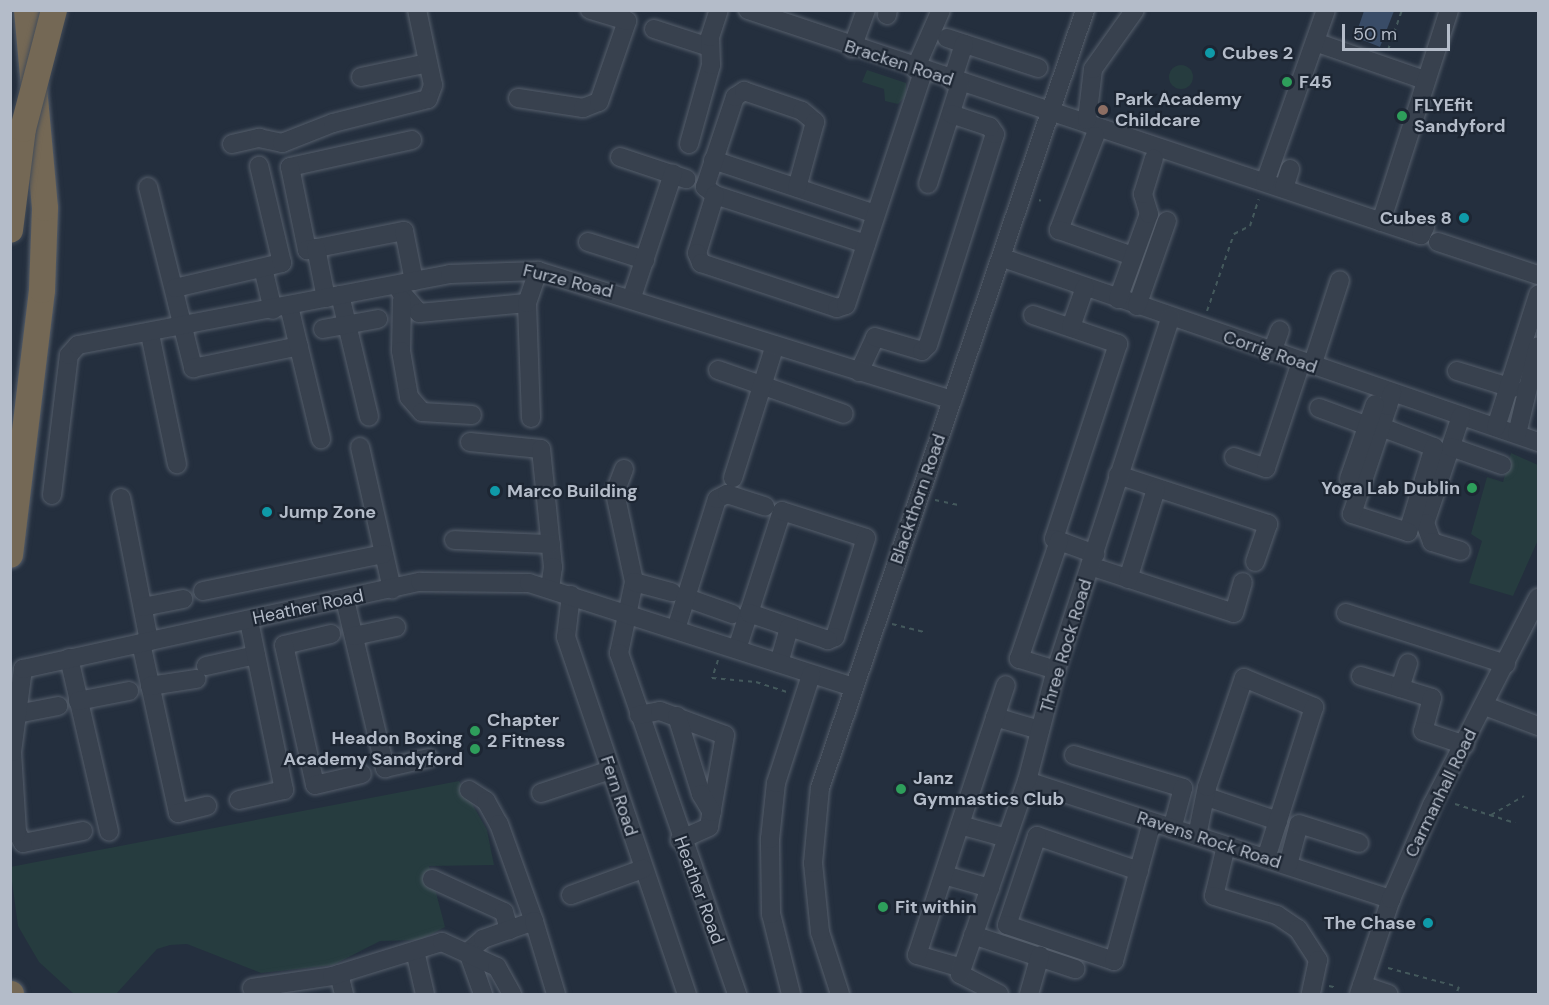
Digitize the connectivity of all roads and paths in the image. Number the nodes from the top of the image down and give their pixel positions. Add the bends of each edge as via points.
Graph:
1 (27, 10) edge
2 (54, 10) edge
3 (417, 10) edge
4 (590, 10) edge
5 (719, 10) edge
6 (748, 10) edge
7 (866, 10) edge
8 (941, 10) edge
9 (1084, 10) edge
10 (1135, 10) edge
11 (1326, 10) edge
12 (1402, 10) edge
13 (1449, 10) edge
14 (796, 19) edge
15 (654, 29) dead end
16 (947, 38) dead end
17 (1315, 42) junction
18 (964, 44) junction
19 (709, 47) junction
20 (852, 48) junction
21 (428, 63) junction
22 (1383, 65) junction
23 (1038, 68) dead end
24 (919, 70) junction
25 (361, 77) dead end
26 (1425, 80) junction
27 (956, 82) junction
28 (518, 98) dead end
29 (1052, 110) junction
30 (951, 114) junction
31 (1091, 128) junction
32 (412, 140) dead end
33 (232, 144) dead end
34 (689, 144) dead end
35 (620, 157) dead end
36 (1155, 159) dead end
37 (713, 160) junction
38 (259, 166) dead end
39 (1290, 169) dead end
40 (1265, 182) junction
41 (928, 184) dead end
42 (148, 187) dead end
43 (796, 188) junction
44 (1284, 188) junction
45 (714, 195) junction
46 (875, 214) junction
47 (1381, 222) junction
48 (10, 230) edge
49 (1165, 232) dead end
50 (588, 242) dead end
51 (866, 244) junction
52 (316, 248) junction
53 (1133, 256) junction
54 (1003, 258) junction
55 (645, 260) junction
56 (263, 268) junction
57 (538, 271) junction
58 (1539, 275) edge
59 (1084, 287) junction
60 (175, 288) junction
61 (405, 288) junction
62 (1340, 288) dead end
63 (1539, 295) edge
64 (333, 296) junction
65 (632, 297) junction
66 (1118, 299) junction
67 (527, 303) junction
68 (1137, 306) junction
69 (281, 308) junction
70 (1207, 311) dead end
71 (1033, 315) dead end
72 (1171, 317) junction
73 (378, 319) dead end
74 (348, 325) junction
75 (183, 327) junction
76 (1071, 327) junction
77 (323, 329) dead end
78 (1280, 330) dead end
79 (150, 334) junction
80 (775, 345) junction
81 (298, 346) junction
82 (1539, 346) edge
83 (1272, 352) junction
84 (1306, 364) junction
85 (718, 370) dead end
86 (1457, 371) dead end
87 (859, 372) junction
88 (763, 385) junction
89 (1512, 388) junction
90 (1386, 391) junction
91 (952, 400) junction
92 (1532, 405) edge
93 (1319, 408) dead end
94 (844, 414) dead end
95 (472, 415) dead end
96 (1461, 416) junction
97 (369, 417) dead end
98 (531, 418) dead end
99 (1374, 427) junction
100 (1496, 427) junction
101 (1517, 434) junction
102 (321, 439) dead end
103 (470, 442) dead end
104 (1539, 442) edge
105 (360, 447) dead end
106 (1451, 447) junction
107 (1234, 457) dead end
108 (177, 464) dead end
109 (1502, 465) dead end
110 (624, 470) dead end
111 (1118, 475) junction
112 (734, 478) dead end
113 (1349, 479) dead end
114 (1156, 489) junction
115 (52, 495) dead end
116 (919, 496) junction
117 (121, 498) dead end
118 (959, 505) dead end
119 (765, 506) dead end
120 (454, 540) dead end
121 (1059, 541) junction
122 (551, 543) junction
123 (1461, 551) dead end
124 (383, 554) junction
125 (10, 555) edge
126 (1093, 560) junction
127 (1255, 562) dead end
128 (1128, 579) junction
129 (634, 582) junction
130 (1243, 582) dead end
131 (392, 589) junction
132 (550, 589) junction
133 (203, 591) dead end
134 (571, 595) junction
135 (679, 595) junction
136 (1539, 598) edge
137 (183, 599) dead end
138 (345, 600) junction
139 (143, 607) junction
140 (291, 612) junction
141 (627, 613) junction
142 (740, 613) junction
143 (1346, 613) dead end
144 (876, 620) junction
145 (249, 621) junction
146 (396, 627) dead end
147 (789, 627) junction
148 (676, 629) junction
149 (927, 633) dead end
150 (331, 634) dead end
151 (354, 636) junction
152 (299, 641) junction
153 (145, 642) junction
154 (737, 649) junction
155 (256, 655) junction
156 (69, 658) junction
157 (717, 662) dead end
158 (778, 663) junction
159 (1408, 663) dead end
160 (1506, 664) junction
161 (1056, 670) junction
162 (811, 675) junction
163 (1361, 676) dead end
164 (1006, 685) dead end
165 (150, 686) junction
166 (853, 687) junction
167 (1400, 688) junction
168 (129, 691) dead end
169 (803, 698) junction
170 (78, 700) junction
171 (58, 706) dead end
172 (1485, 706) junction
173 (17, 709) junction
174 (639, 715) junction
175 (677, 716) junction
176 (995, 717) junction
177 (1539, 726) edge
178 (1040, 730) junction
179 (1465, 745) junction
180 (1074, 755) dead end
181 (429, 758) dead end
182 (610, 770) junction
183 (362, 774) dead end
184 (1027, 781) junction
185 (469, 789) dead end
186 (541, 794) dead end
187 (1524, 796) dead end
188 (1207, 797) junction
189 (239, 800) dead end
190 (1455, 804) dead end
191 (207, 806) dead end
192 (712, 812) junction
193 (1491, 815) junction
194 (1278, 821) junction
195 (1152, 822) junction
196 (1515, 823) dead end
197 (960, 825) junction
198 (1172, 829) junction
199 (83, 831) dead end
200 (109, 831) dead end
201 (1197, 836) junction
202 (1007, 838) junction
203 (680, 840) junction
204 (1359, 843) dead end
205 (1226, 846) junction
206 (1266, 858) junction
207 (1288, 865) junction
208 (643, 870) junction
209 (1139, 871) junction
210 (944, 874) junction
211 (432, 879) dead end
212 (990, 888) junction
213 (571, 895) dead end
214 (1391, 899) junction
215 (534, 921) junction
216 (509, 930) junction
217 (974, 935) junction
218 (415, 951) junction
219 (468, 952) junction
220 (1040, 956) junction
221 (1388, 968) dead end
222 (1075, 969) dead end
223 (961, 971) junction
224 (339, 974) junction
225 (252, 988) dead end
226 (1360, 990) edge
227 (344, 994) edge
228 (424, 994) edge
229 (483, 994) edge
230 (512, 994) edge
231 (556, 994) edge
232 (687, 994) edge
233 (737, 994) edge
234 (791, 994) edge
235 (840, 994) edge
236 (999, 994) edge
237 (1029, 994) edge
238 (1311, 994) edge
239 (1388, 994) edge
240 (1456, 994) edge

1 - 125 highway via 45,208 42,290
2 - 48 highway, bridge via 23,129
3 - 21 street
4 - 28 street via 627,21 599,102 584,108
5 - 19 street
6 - 14 street, Bracken Road
7 - 20 street
8 - 24 street
9 - 29 street, Blackthorn Road
10 - 31 street via 1093,69
11 - 17 street
12 - 22 path
13 - 26 street
14 - 20 street, Bracken Road
15 - 19 street
16 - 18 street
17 - 22 street
17 - 40 street
18 - 23 street
18 - 27 street
19 - 34 street via 711,65
20 - 24 street, Bracken Road
21 - 25 street
21 - 33 street via 432,90 424,101 333,123 282,143 259,138
22 - 26 street
24 - 27 street, Bracken Road
24 - 46 street
26 - 47 street
27 - 29 street, Bracken Road
27 - 30 street
29 - 31 street, Bracken Road
29 - 54 street, Blackthorn Road
30 - 41 street
30 - 87 street via 990,127 995,134 928,345 922,351 874,337
31 - 40 street, Bracken Road
31 - 53 street via 1059,230
32 - 52 street via 290,166 308,250
35 - 55 street via 679,176
36 - 53 street via 1143,194 1149,214
37 - 43 street
37 - 43 street via 735,97 744,91 802,111 814,122
37 - 45 street via 705,187
38 - 56 street via 282,263
39 - 44 street
40 - 44 street, Bracken Road
40 - 70 path via 1250,226 1234,234
42 - 60 street
43 - 46 street
44 - 47 street, Bracken Road
45 - 51 street
45 - 51 street via 697,253 701,263 837,308 849,302
46 - 51 street
47 - 58 street, Bracken Road via 1421,232
49 - 68 street
50 - 55 street
52 - 61 street via 404,231
52 - 64 street
53 - 66 street
54 - 59 street, Corrig Road
54 - 91 street, Blackthorn Road
55 - 65 street
56 - 60 street
56 - 69 street
57 - 61 street, Furze Road via 518,268
57 - 65 street, Furze Road
57 - 67 street
59 - 66 street, Corrig Road
59 - 76 street
60 - 75 street
61 - 64 street, Furze Road
61 - 67 street via 419,314
61 - 95 street via 401,351 410,397 422,412
62 - 84 street
63 - 89 street
64 - 69 street, Furze Road
64 - 74 street
65 - 80 street, Furze Road
66 - 68 street, Corrig Road
67 - 98 street
68 - 72 street, Corrig Road
69 - 75 street, Furze Road
69 - 81 street
71 - 76 street
72 - 83 street, Corrig Road
72 - 111 street, Three Rock Road
73 - 74 street
74 - 77 street
74 - 97 street
75 - 79 street, Furze Road
75 - 81 street via 193,368
76 - 121 street via 1118,344 1054,539
78 - 83 street
79 - 108 street
79 - 115 street, Furze Road via 78,345 69,355
80 - 87 street, Furze Road
80 - 88 street
81 - 102 street
82 - 92 street
83 - 84 street, Corrig Road
84 - 90 street, Corrig Road
84 - 107 street via 1266,468
85 - 88 street
86 - 89 street
87 - 91 street, Furze Road
88 - 94 street
88 - 112 street
89 - 100 street
90 - 96 street, Corrig Road
90 - 99 street
91 - 116 street, Blackthorn Road
92 - 101 street
93 - 99 street
96 - 100 street, Corrig Road
96 - 106 street
99 - 99 street via 1434,447 1408,532 1352,514
99 - 113 street
100 - 101 street, Corrig Road
101 - 104 street, Corrig Road
103 - 122 street via 541,449
105 - 124 street
106 - 109 street
106 - 123 street via 1425,523 1432,542
110 - 129 street via 615,493
111 - 114 street
111 - 126 street, Three Rock Road
114 - 127 street via 1268,524
114 - 128 street
116 - 118 path
116 - 144 street, Blackthorn Road
117 - 139 street
119 - 135 street via 727,494 717,500
120 - 122 street
121 - 126 street
121 - 161 street via 1019,659
122 - 132 street
124 - 131 street
124 - 133 street
126 - 128 street
126 - 161 street, Three Rock Road
128 - 130 street via 1234,613
129 - 135 street
129 - 141 street
131 - 132 street, Heather Road via 479,579
131 - 138 street, Heather Road
132 - 134 street, Heather Road
134 - 141 street, Heather Road
134 - 182 street, Fern Road via 565,631
135 - 142 street
135 - 148 street
136 - 160 street, Carmanhall Road
137 - 139 street
138 - 140 street, Heather Road
138 - 151 street
139 - 153 street
140 - 145 street, Heather Road
140 - 152 street
141 - 148 street, Heather Road
141 - 174 street, Heather Road via 619,653
142 - 147 street
142 - 147 street via 782,511 866,538 835,637 828,640
142 - 154 street
143 - 160 street
144 - 149 path
144 - 166 street, Blackthorn Road
145 - 153 street, Heather Road
145 - 155 street
146 - 151 street
147 - 158 street
148 - 154 street, Heather Road
150 - 152 street
151 - 181 street via 384,768
152 - 183 street via 284,645 315,785
153 - 156 street, Heather Road
153 - 165 street
154 - 158 street, Heather Road
155 - 165 street
155 - 189 street via 284,790
156 - 170 street
156 - 173 street, Heather Road via 23,669
157 - 169 path via 712,678 756,682
158 - 162 street, Heather Road
159 - 167 street
160 - 172 street, Carmanhall Road
161 - 178 street, Three Rock Road
162 - 166 street, Heather Road
162 - 169 street
163 - 167 street
164 - 176 street
165 - 191 street via 178,813
166 - 235 street, Blackthorn Road via 820,788 813,863 820,932
167 - 179 street via 1432,698 1424,731
168 - 170 street
169 - 234 street via 776,783 770,839 771,914
170 - 200 street
171 - 173 street
172 - 177 street
172 - 179 street, Carmanhall Road
173 - 199 street via 12,752 17,832 23,843
174 - 175 street via 660,711
174 - 203 street, Heather Road
175 - 192 street via 701,794
175 - 192 street via 725,735
176 - 178 street
176 - 197 street
178 - 184 street, Three Rock Road
179 - 214 street, Carmanhall Road
180 - 198 street via 1183,788
182 - 186 street
182 - 208 street, Fern Road
184 - 195 street, Ravens Rock Road
184 - 202 street, Three Rock Road
185 - 215 street via 486,801 499,824
187 - 193 path
188 - 194 street
188 - 194 street via 1244,678 1314,707
188 - 201 street
190 - 193 path
192 - 203 street via 705,832
193 - 196 path
194 - 206 street
195 - 198 street, Ravens Rock Road
195 - 209 street
197 - 202 street
197 - 210 street
198 - 201 street, Ravens Rock Road
201 - 205 street, Ravens Rock Road
202 - 212 street, Three Rock Road
203 - 233 street, Heather Road
204 - 207 street via 1299,824
205 - 206 street, Ravens Rock Road
205 - 238 street via 1214,896 1277,915 1298,929 1318,960
206 - 207 street, Ravens Rock Road
207 - 214 street, Ravens Rock Road
208 - 213 street
208 - 232 street, Fern Road
209 - 209 street via 1037,836 1007,925 1114,961
210 - 212 street
210 - 223 street via 917,955
211 - 216 street via 504,912
212 - 217 street, Three Rock Road
214 - 226 street, Carmanhall Road
215 - 216 street
215 - 231 street
216 - 219 street
217 - 220 street
217 - 223 street, Three Rock Road
218 - 219 street via 442,942
218 - 224 street
218 - 228 street
219 - 229 street
219 - 230 street via 497,968
220 - 222 street
220 - 237 street
221 - 240 path via 1459,987
223 - 236 street
224 - 225 street
224 - 227 street
226 - 239 street

